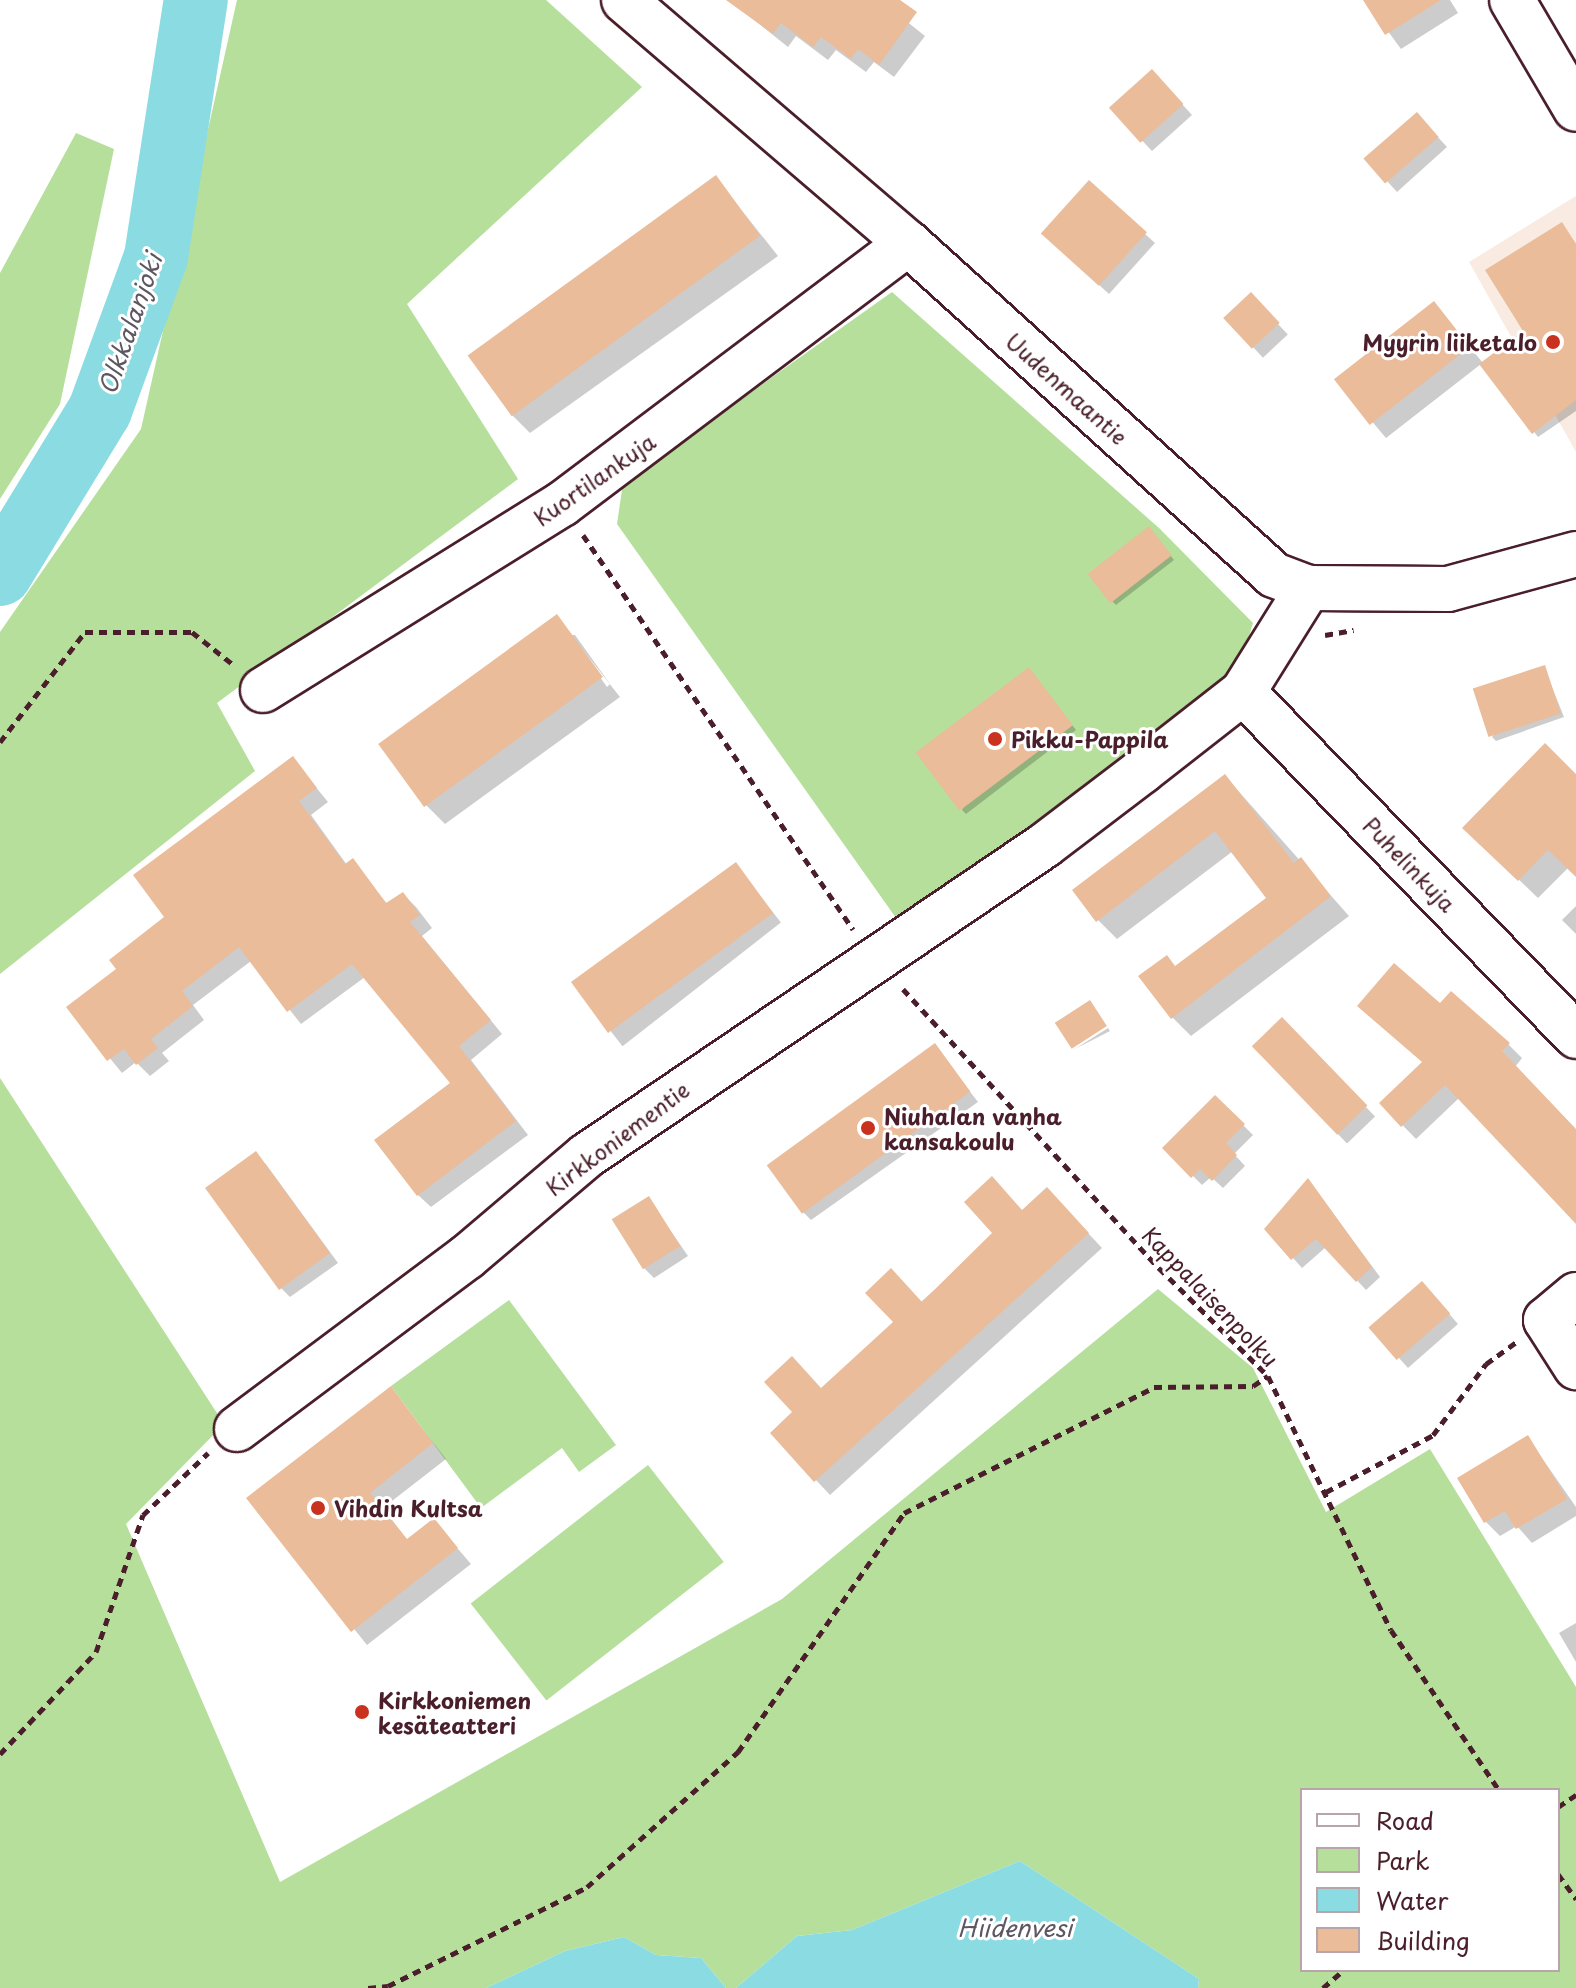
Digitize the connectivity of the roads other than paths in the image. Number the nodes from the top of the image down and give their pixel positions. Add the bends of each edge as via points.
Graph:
1 (624, 0) edge
2 (1512, 0) edge
3 (1576, 109) edge
4 (908, 243) junction
5 (1576, 554) edge
6 (1308, 588) junction
7 (263, 690) road end
8 (1243, 692) junction
9 (1576, 1036) edge
10 (1561, 1307) edge
11 (1576, 1367) edge
12 (237, 1429) road end

1 - 4 street, Uudenmaantie
2 - 3 street
4 - 6 street, Uudenmaantie via 1274,575
4 - 7 street, Kuortilankuja via 562,504
5 - 6 street, Uudenmaantie via 1448,589
6 - 8 street, Kirkkoniementie
8 - 9 street, Puhelinkuja
8 - 12 street, Kirkkoniementie via 1045,845 586,1156 467,1257
10 - 11 street

